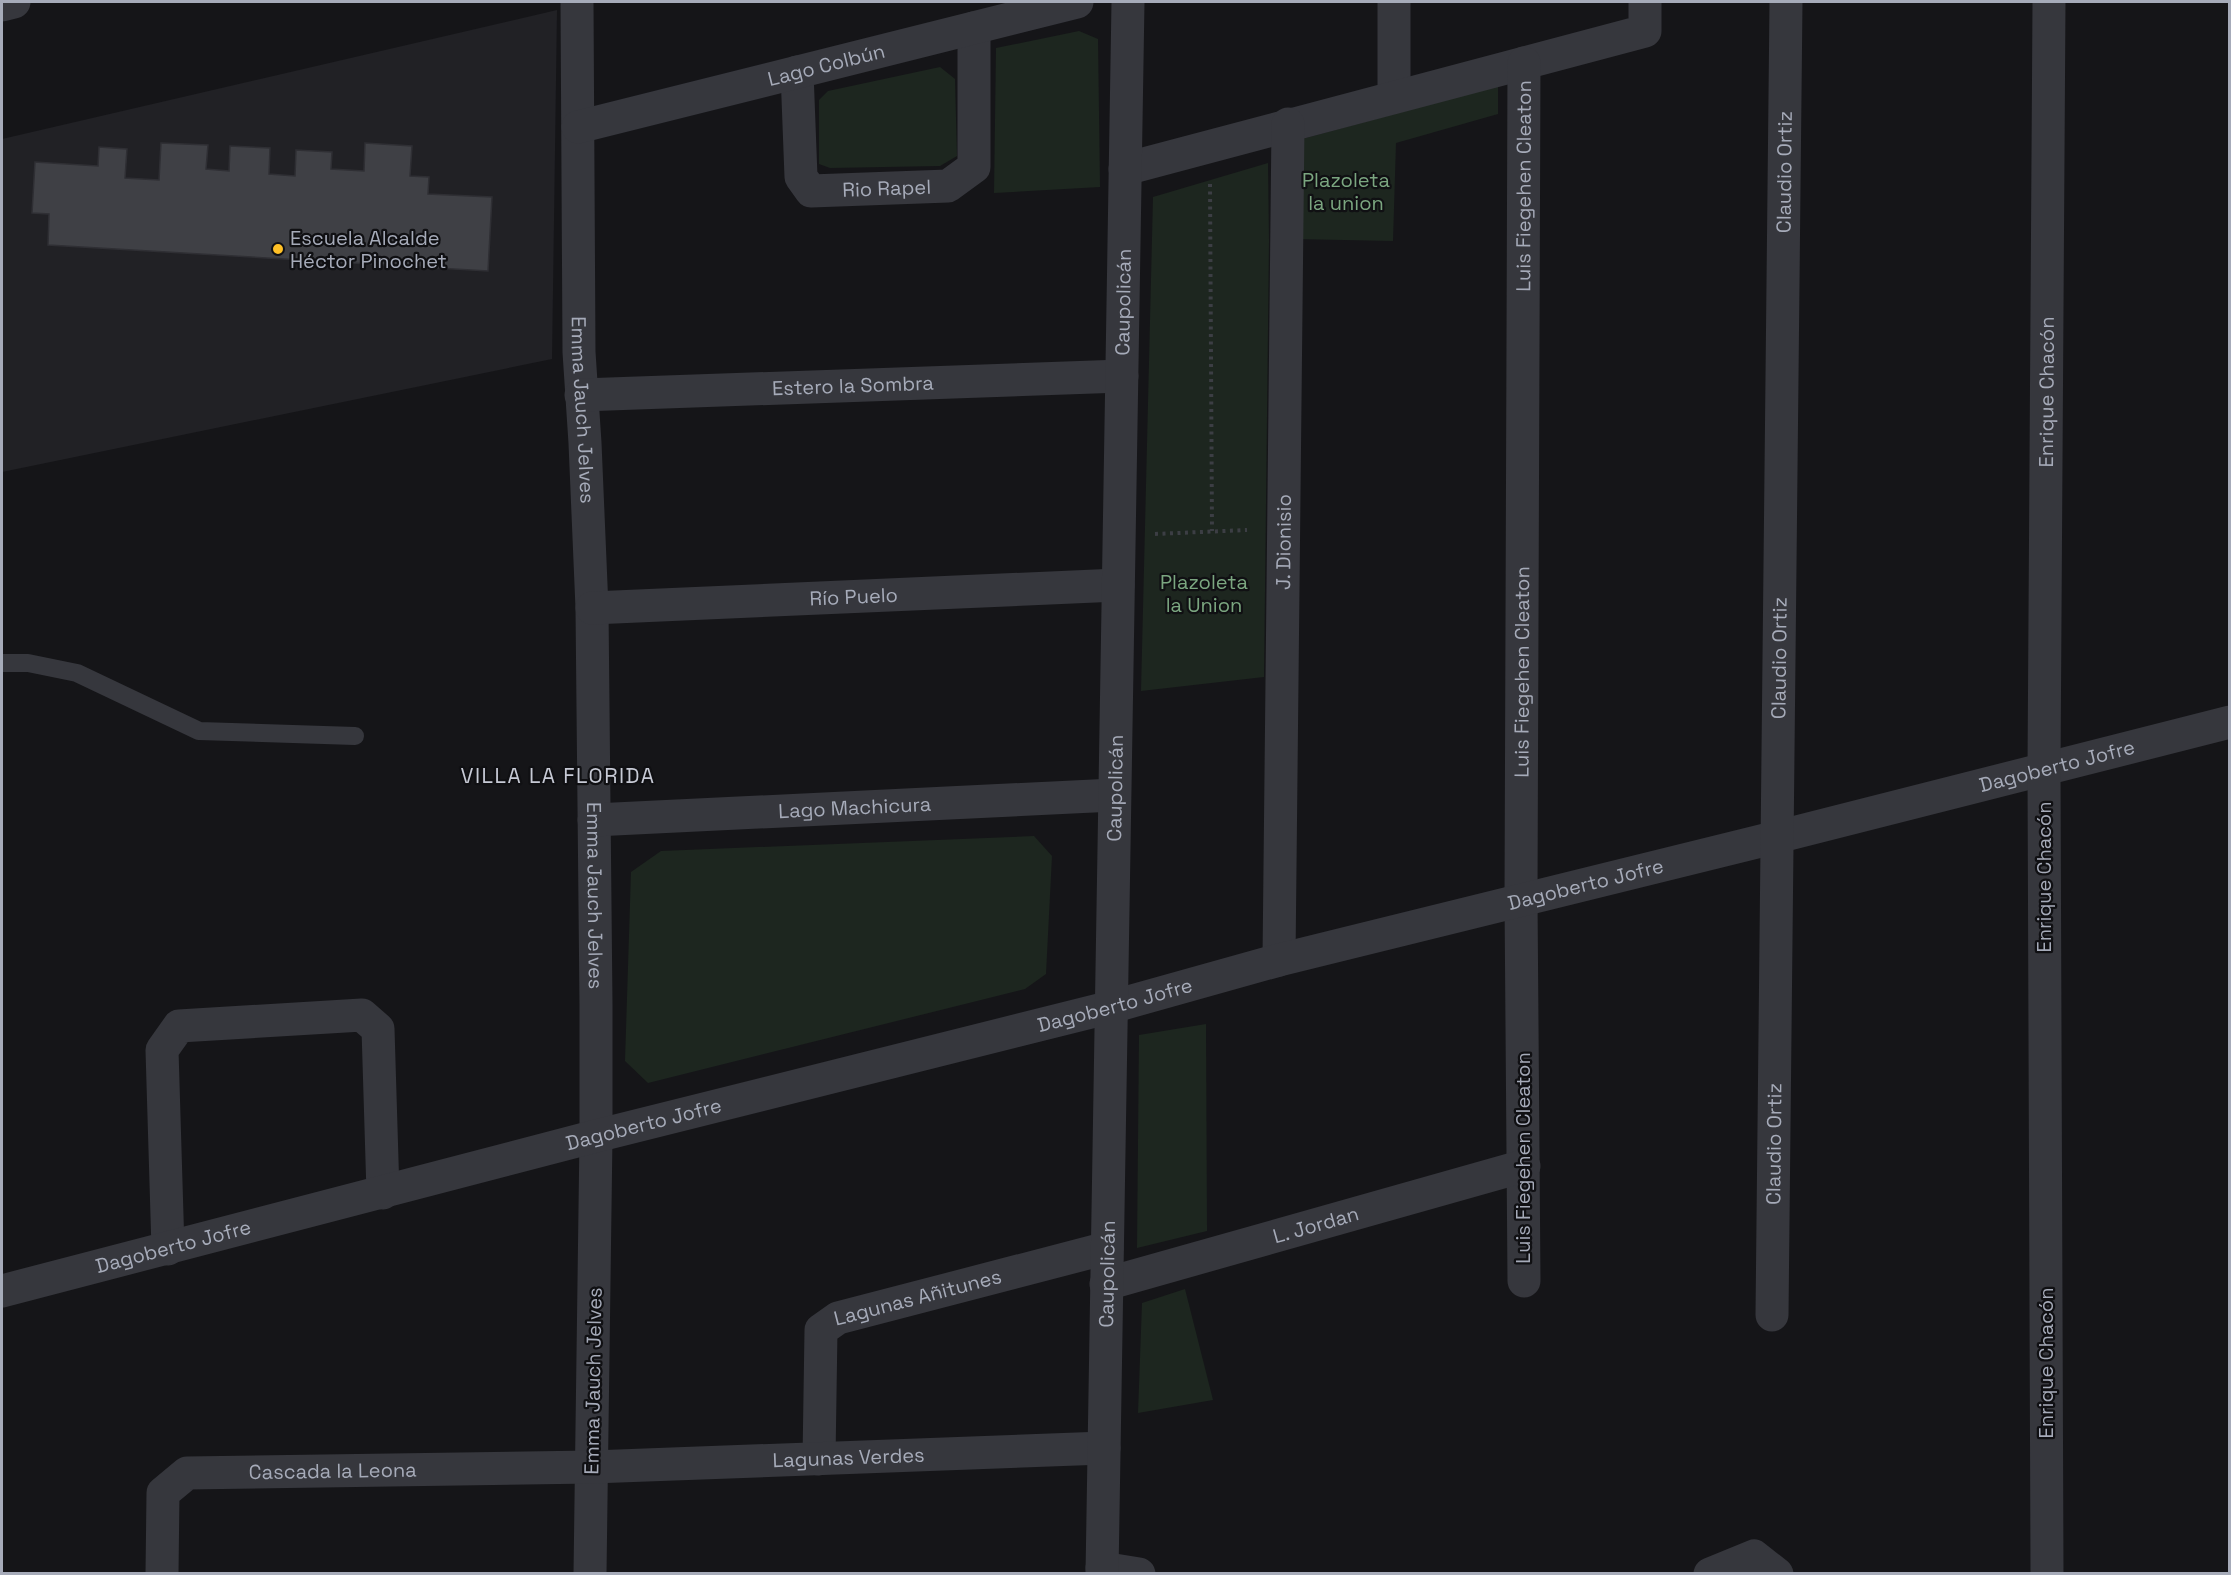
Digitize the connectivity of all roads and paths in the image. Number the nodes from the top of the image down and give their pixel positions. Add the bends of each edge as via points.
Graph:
1 (14, 2) edge
2 (578, 2) edge
3 (1077, 2) edge
4 (1128, 2) edge
5 (1394, 2) edge
6 (1786, 2) edge
7 (2049, 2) edge
8 (2, 5) edge
9 (1645, 16) edge
10 (974, 28) junction
11 (1524, 63) junction
12 (797, 72) junction
13 (1394, 97) junction
14 (1288, 124) junction
15 (578, 127) junction
16 (1210, 145) junction
17 (1125, 169) junction
18 (1122, 376) junction
19 (581, 395) junction
20 (1283, 528) junction
21 (1212, 531) junction
22 (1119, 536) junction
23 (1118, 585) junction
24 (592, 608) junction
25 (2, 663) edge
26 (2229, 722) edge
27 (355, 736) dead end
28 (2044, 770) junction
29 (1114, 795) junction
30 (594, 820) junction
31 (1777, 837) junction
32 (1521, 899) junction
33 (1279, 960) junction
34 (1111, 1007) junction
35 (597, 1136) junction
36 (1524, 1166) junction
37 (383, 1193) junction
38 (1107, 1248) junction
39 (168, 1249) junction
40 (1524, 1281) dead end
41 (1106, 1284) junction
42 (2, 1291) edge
43 (1772, 1315) dead end
44 (1104, 1448) junction
45 (819, 1459) junction
46 (592, 1467) junction
47 (1102, 1571) edge
48 (162, 1574) edge
49 (590, 1574) edge
50 (1139, 1574) edge
51 (1710, 1574) edge
52 (1777, 1574) edge
53 (2047, 1574) edge

1 - 8 street
2 - 15 street, Emma Jauch Jelves
3 - 10 street, Lago Colbún
4 - 17 street, Caupolicán
5 - 13 street
6 - 31 street, Claudio Ortiz
7 - 28 street, Enrique Chacón
9 - 11 street, Luis Fiegehen Cleaton
10 - 12 street, Lago Colbún
10 - 12 street, Rio Rapel via 974,167 948,186 811,191 801,177
11 - 13 street, Luis Fiegehen Cleaton
11 - 32 street, Luis Fiegehen Cleaton
12 - 15 street, Lago Colbún
13 - 14 street, Luis Fiegehen Cleaton
14 - 16 street, Luis Fiegehen Cleaton
14 - 20 street, J. Dionisio
15 - 19 street, Emma Jauch Jelves
16 - 17 street, Luis Fiegehen Cleaton
16 - 21 path
17 - 18 street, Caupolicán
18 - 19 street, Estero la Sombra
18 - 22 street, Caupolicán
19 - 24 street, Emma Jauch Jelves
20 - 21 path
20 - 33 street, J. Dionisio
21 - 22 path
22 - 23 street, Caupolicán
23 - 24 street, Río Puelo
23 - 29 street, Caupolicán
24 - 30 street, Emma Jauch Jelves
25 - 27 lane via 28,663 78,673 199,730
26 - 28 street, Dagoberto Jofre
28 - 31 street, Dagoberto Jofre
28 - 53 street, Enrique Chacón
29 - 30 street, Lago Machicura
29 - 34 street, Caupolicán
30 - 35 street, Emma Jauch Jelves
31 - 32 street, Dagoberto Jofre
31 - 43 street, Claudio Ortiz
32 - 33 street, Dagoberto Jofre
32 - 36 street, Luis Fiegehen Cleaton
33 - 34 street, Dagoberto Jofre
34 - 35 street, Dagoberto Jofre
34 - 38 street, Caupolicán
35 - 37 street, Dagoberto Jofre
35 - 46 street, Emma Jauch Jelves
36 - 40 street, Luis Fiegehen Cleaton
36 - 41 street, L. Jordan
37 - 39 street, Dagoberto Jofre
37 - 39 street via 378,1029 362,1016 179,1026 162,1050
38 - 41 street, Caupolicán
38 - 45 street, Lagunas Añitunes via 838,1318 821,1330
39 - 42 street, Dagoberto Jofre
41 - 44 street, Caupolicán
44 - 45 street, Lagunas Verdes
44 - 47 street, Caupolicán
45 - 46 street, Lagunas Verdes
46 - 48 street, Cascada la Leona via 187,1473 163,1493
46 - 49 street, Emma Jauch Jelves
47 - 50 street
51 - 52 street via 1754,1556

